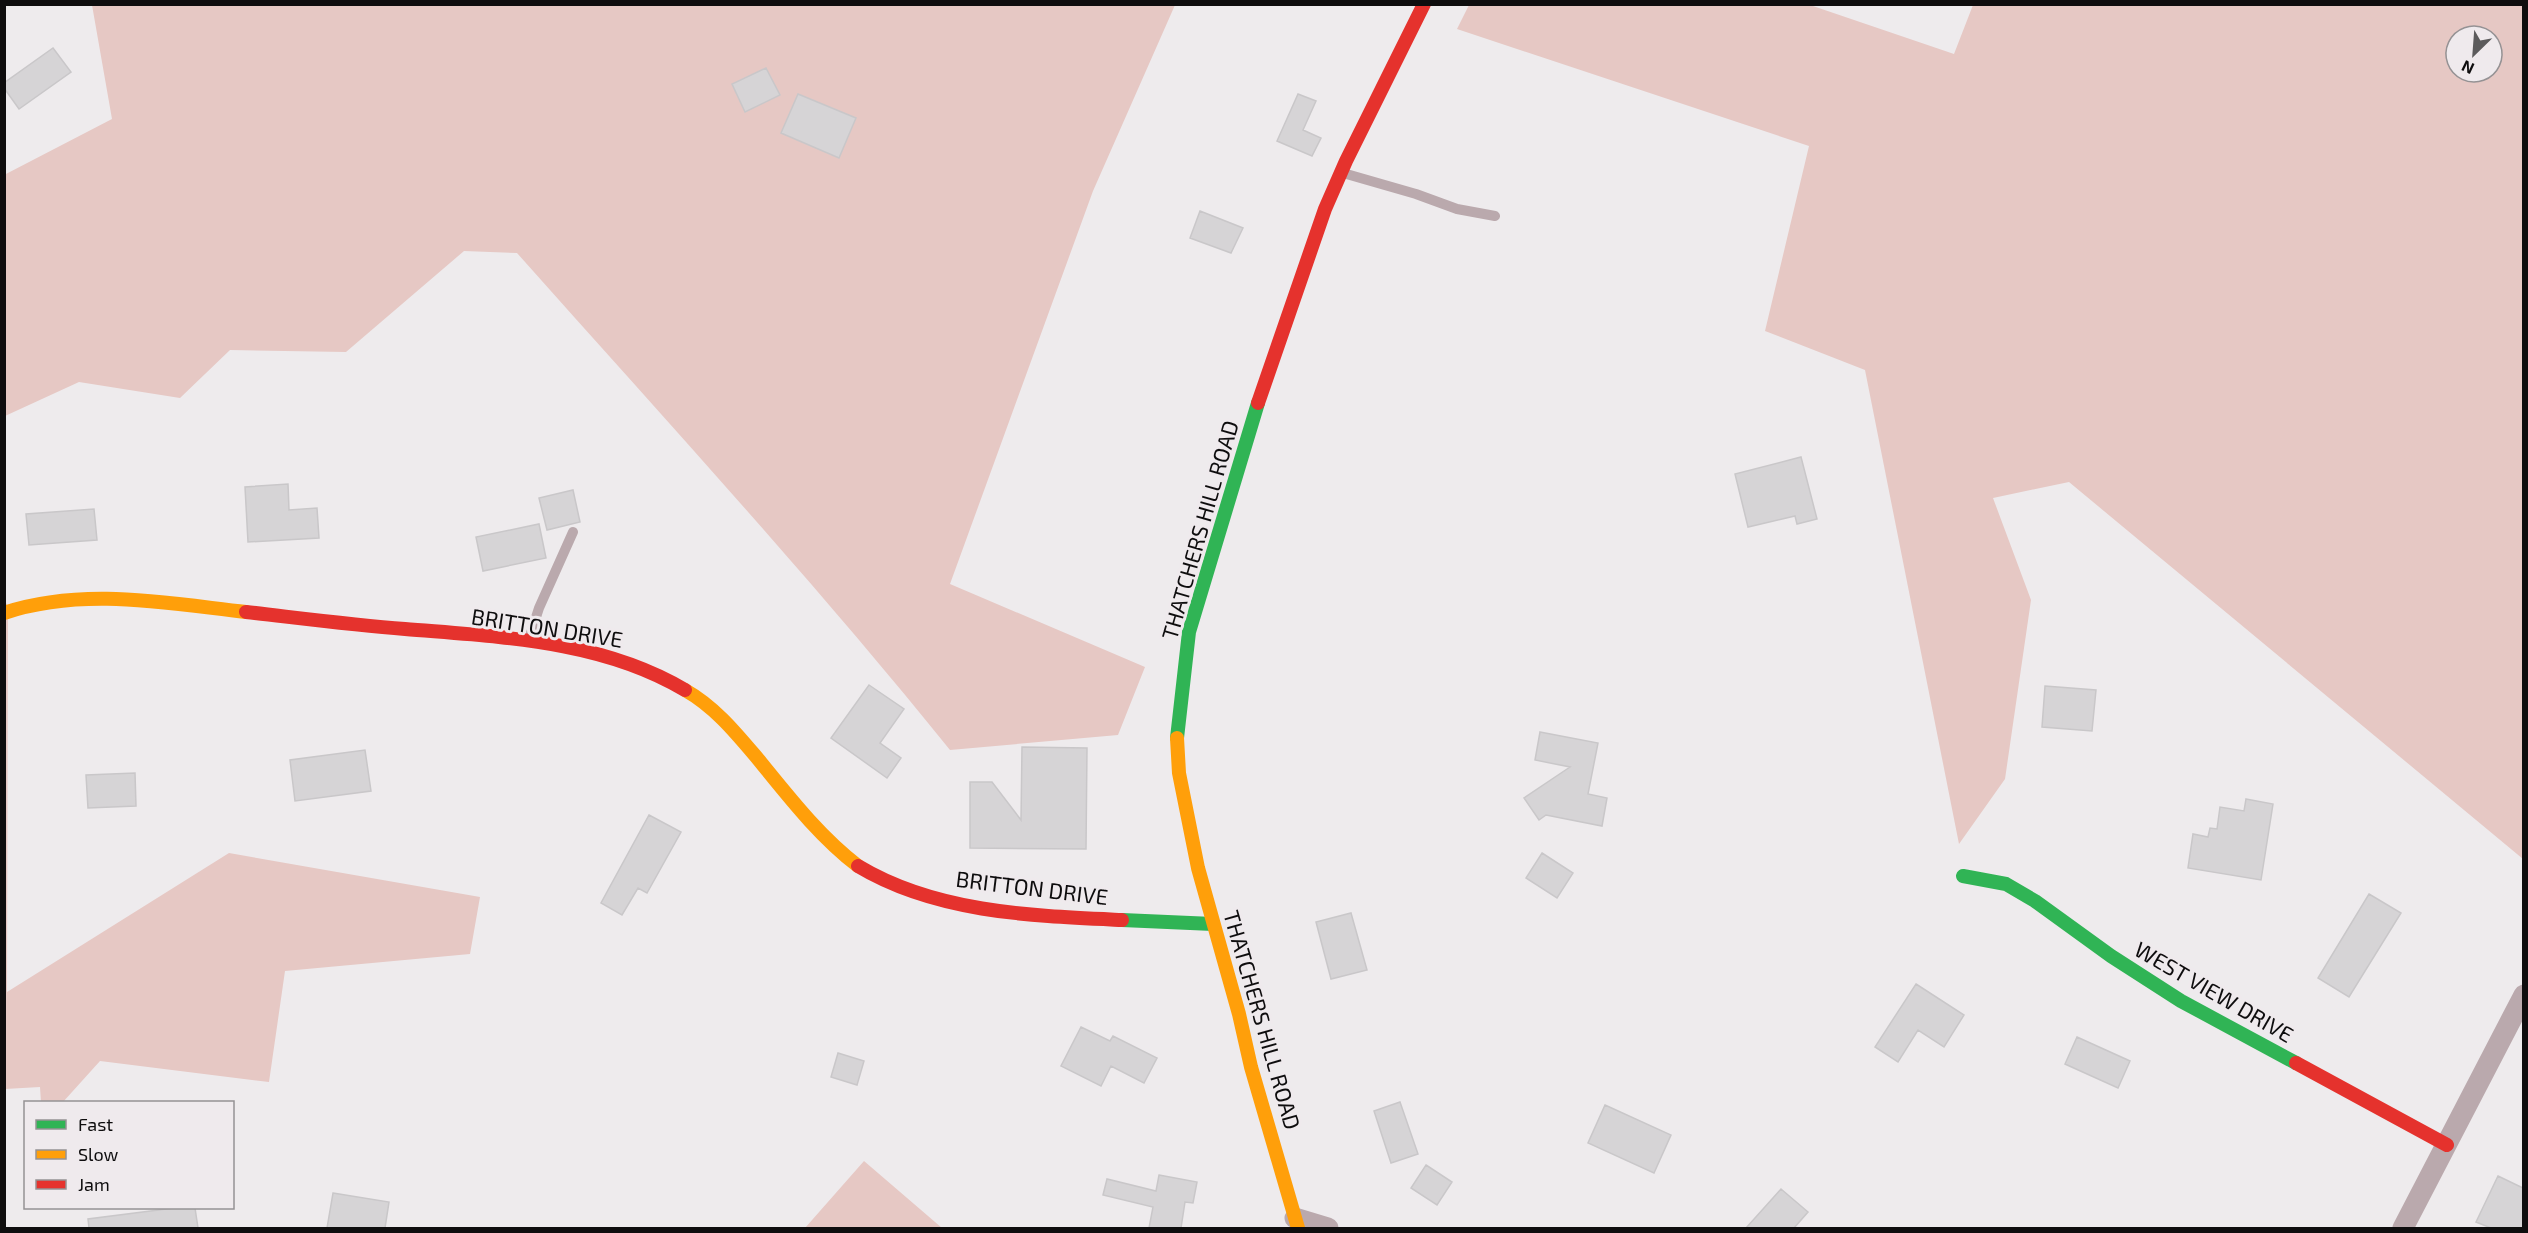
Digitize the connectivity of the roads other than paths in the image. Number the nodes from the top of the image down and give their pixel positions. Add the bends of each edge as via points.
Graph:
1 (1424, 4) edge
2 (1341, 172) junction
3 (1495, 216) dead end
4 (573, 532) dead end
5 (4, 613) edge
6 (528, 642) junction
7 (1963, 876) dead end
8 (1213, 924) junction
9 (2523, 995) edge
10 (2447, 1145) junction
11 (1297, 1223) edge
12 (1328, 1228) edge
13 (2403, 1228) edge

1 - 2 street, THATCHERS HILL ROAD
2 - 3 lane via 1457,209
2 - 8 street, THATCHERS HILL ROAD via 1268,371 1189,632 1176,739 1188,819
4 - 6 lane
5 - 6 street, BRITTON DRIVE via 54,599 128,600
6 - 8 street, BRITTON DRIVE via 632,663 697,697 723,719 847,858 910,890 985,908 1026,913
7 - 10 street, WEST VIEW DRIVE via 2006,884 2181,1000
8 - 11 street, THATCHERS HILL ROAD
9 - 10 street
10 - 13 street
11 - 12 street

